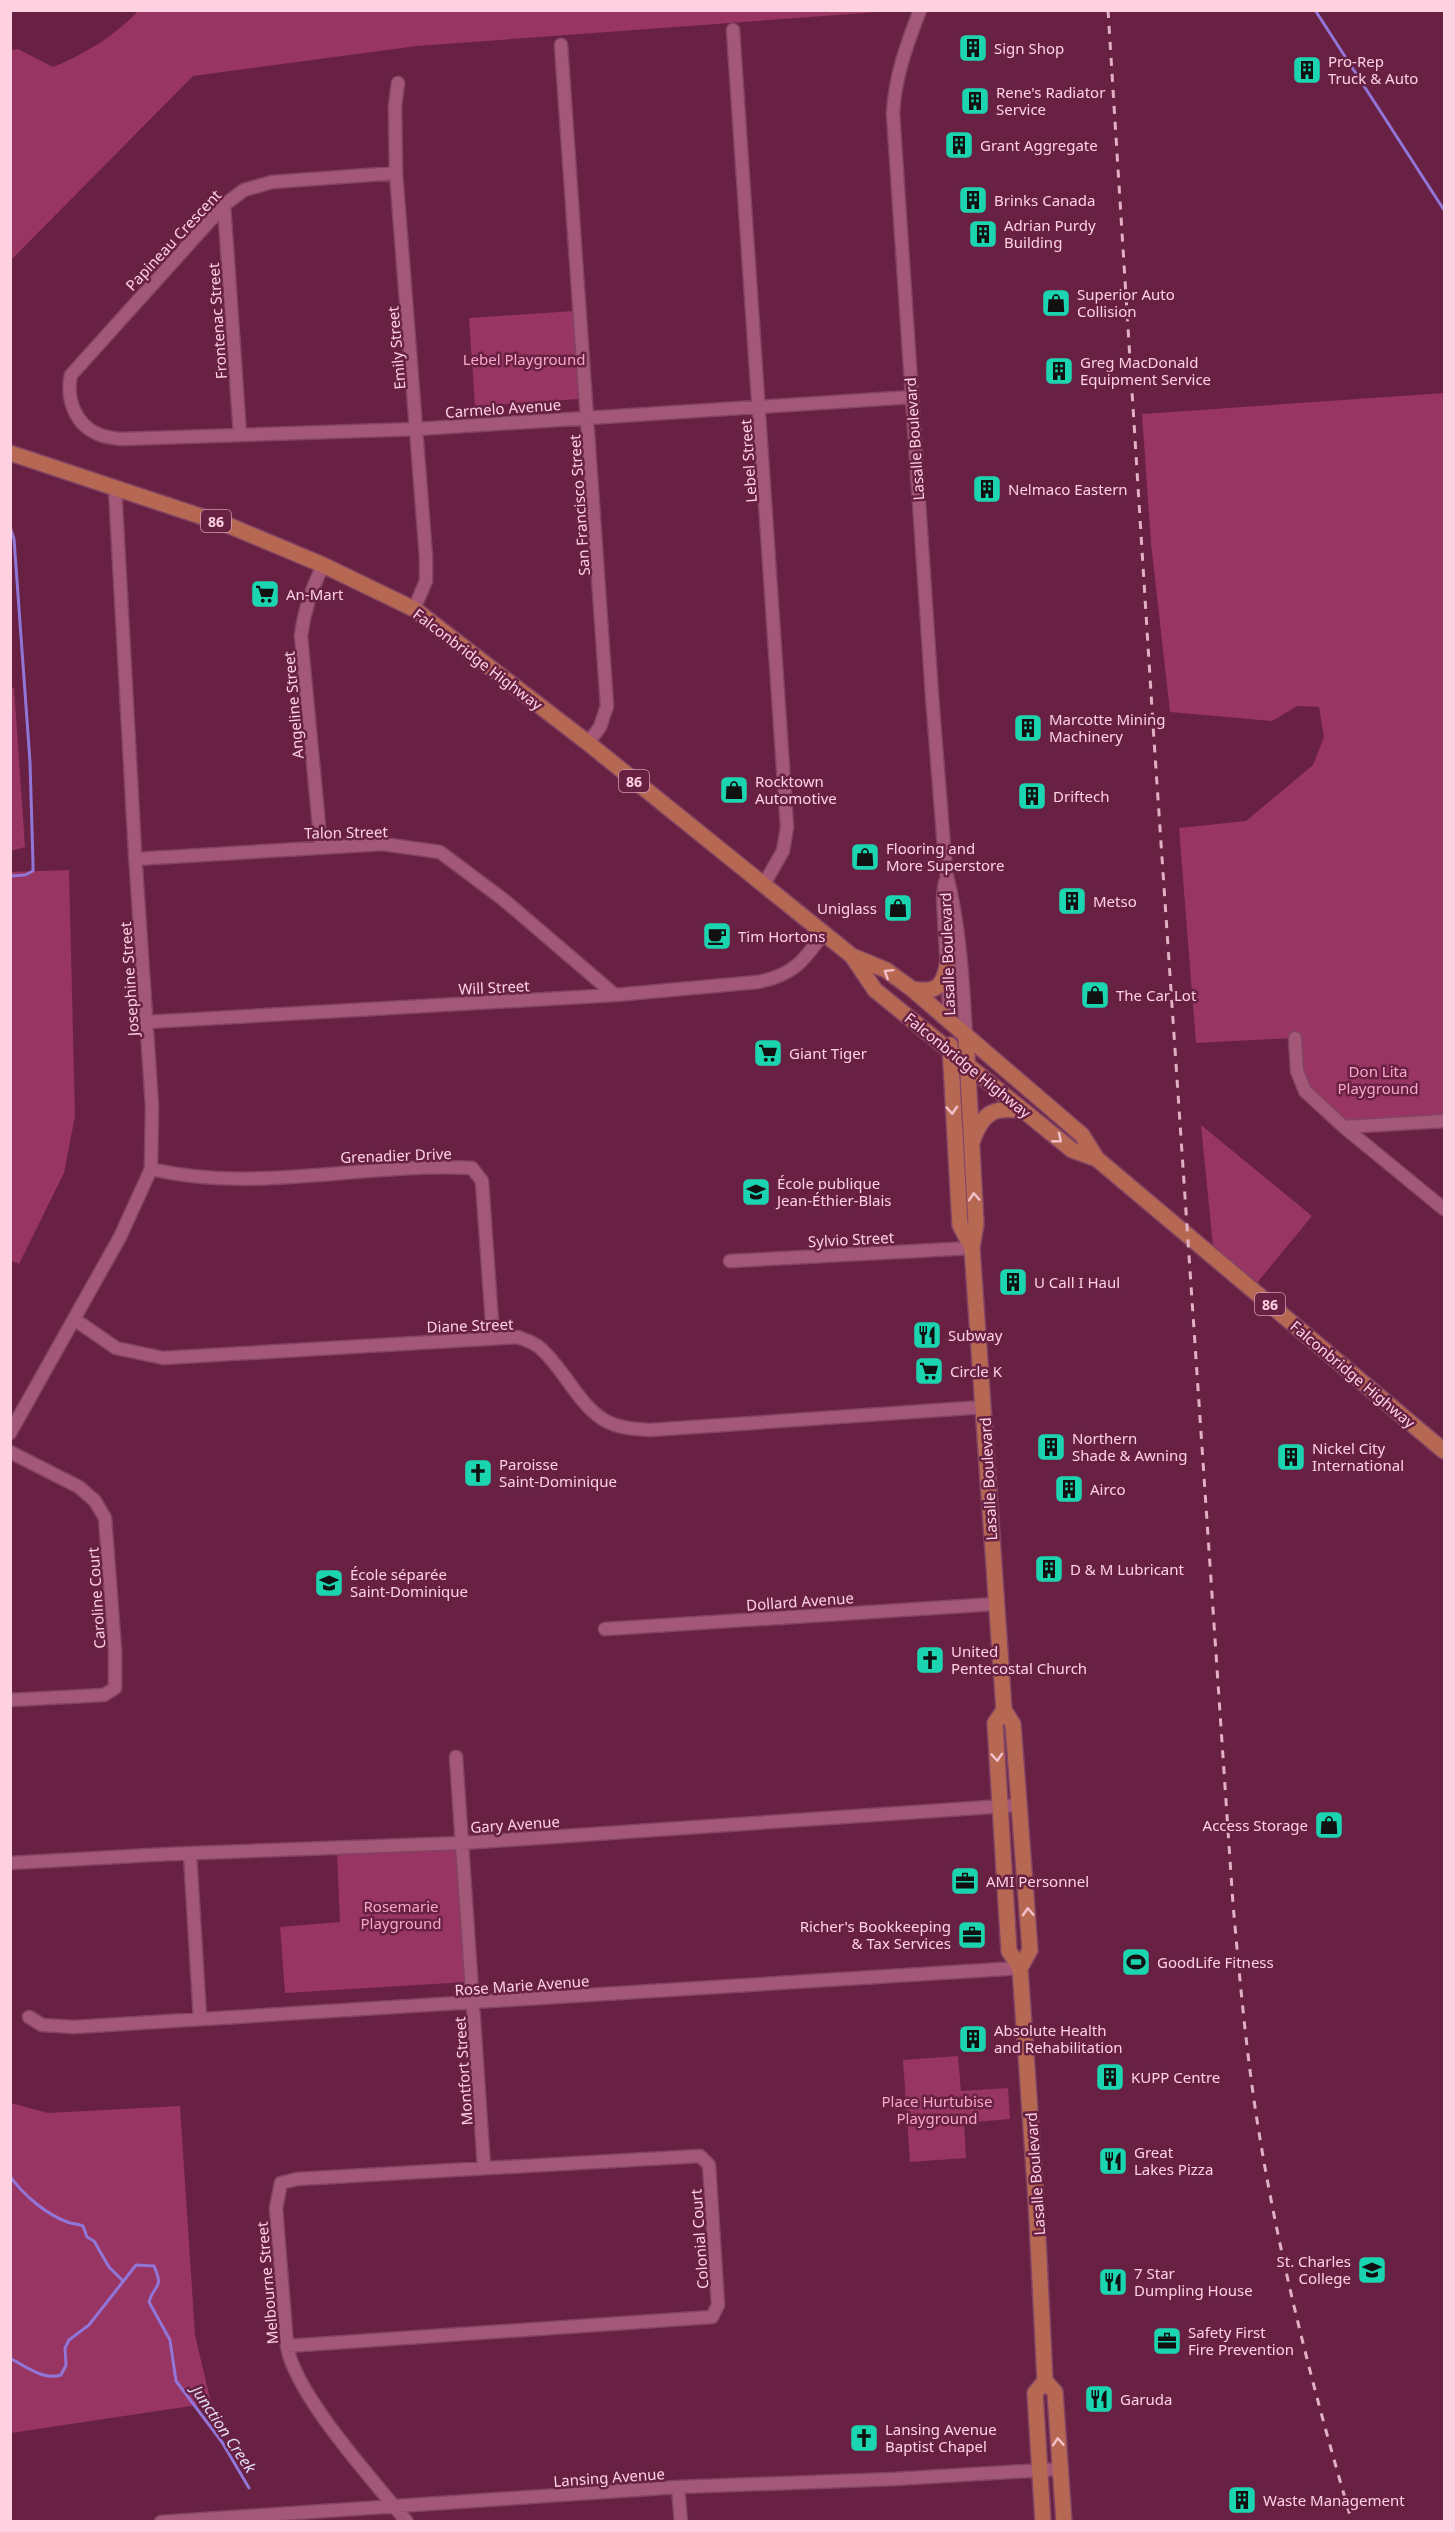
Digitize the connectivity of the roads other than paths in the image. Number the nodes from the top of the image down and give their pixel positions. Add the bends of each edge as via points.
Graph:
1 (925, 10) edge
2 (920, 11) edge
3 (733, 30) dead end
4 (561, 45) dead end
5 (398, 82) dead end
6 (396, 173) junction
7 (224, 205) junction
8 (912, 397) junction
9 (759, 407) junction
10 (588, 417) junction
11 (417, 429) junction
12 (97, 434) joint
13 (240, 435) junction
14 (10, 453) edge
15 (115, 488) junction
16 (323, 565) junction
17 (414, 609) junction
18 (588, 743) junction
19 (321, 847) junction
20 (135, 860) junction
21 (946, 872) junction
22 (764, 884) junction
23 (823, 934) junction
24 (852, 956) junction
25 (948, 961) junction
26 (912, 989) junction
27 (615, 995) junction
28 (147, 1022) junction
29 (950, 1023) junction
30 (966, 1038) junction
31 (1295, 1038) dead end
32 (950, 1051) junction
33 (967, 1065) junction
34 (1024, 1111) junction
35 (1444, 1121) edge
36 (1344, 1127) junction
37 (971, 1145) junction
38 (1097, 1159) junction
39 (151, 1169) junction
40 (1444, 1209) edge
41 (972, 1248) junction
42 (730, 1260) dead end
43 (74, 1319) junction
44 (493, 1337) junction
45 (984, 1407) junction
46 (10, 1433) edge
47 (1444, 1450) edge
48 (10, 1452) edge
49 (996, 1604) junction
50 (605, 1629) dead end
51 (10, 1700) edge
52 (1004, 1710) junction
53 (456, 1757) dead end
54 (1020, 1805) junction
55 (1000, 1806) junction
56 (462, 1843) junction
57 (190, 1854) junction
58 (10, 1863) edge
59 (1020, 1968) junction
60 (473, 2003) junction
61 (29, 2017) dead end
62 (200, 2018) junction
63 (484, 2167) junction
64 (281, 2183) joint
65 (287, 2346) junction
66 (1045, 2381) junction
67 (1060, 2469) junction
68 (1039, 2471) junction
69 (678, 2487) junction
70 (394, 2505) junction
71 (160, 2522) edge
72 (407, 2522) edge
73 (681, 2522) edge
74 (1043, 2522) edge
75 (1064, 2522) edge

1 - 2 street
2 - 8 street, Lasalle Boulevard via 898,74 893,113
3 - 9 street, Lebel Street
4 - 10 street, San Francisco Street
5 - 6 street, Emily Street
6 - 7 street, Papineau Crescent via 272,182 244,190
6 - 11 street, Emily Street
7 - 12 street, Papineau Crescent via 71,375 67,391 71,404 77,417
7 - 13 street, Frontenac Street
8 - 9 street, Carmelo Avenue
8 - 21 street, Lasalle Boulevard
9 - 10 street, Carmelo Avenue
9 - 22 street, Lebel Street via 787,826 783,851
10 - 11 street, Carmelo Avenue
10 - 18 street, San Francisco Street via 608,706
11 - 13 street, Carmelo Avenue
11 - 17 street, Emily Street via 426,581
12 - 13 street, Carmelo Avenue via 121,440
14 - 15 main road, Falconbridge Highway / 86
15 - 16 main road, Falconbridge Highway / 86 via 230,526
15 - 20 street, Josephine Street
16 - 17 main road, Falconbridge Highway / 86
16 - 19 street, Angeline Street via 311,591 301,636
17 - 18 main road, Falconbridge Highway / 86
18 - 22 main road, Falconbridge Highway / 86
19 - 20 street, Talon Street
19 - 27 street, Talon Street via 383,844 440,852 504,900
20 - 28 street, Josephine Street
21 - 25 street, Lasalle Boulevard
21 - 30 street, Lasalle Boulevard via 959,946
22 - 23 main road, Falconbridge Highway / 86
23 - 24 main road, Falconbridge Highway / 86
23 - 27 street, Will Street via 810,953 781,978
26 -> 24 main road, Falconbridge Highway / 86 via 886,970
24 - 32 main road, Falconbridge Highway / 86 via 875,990
25 - 26 main road via 946,975 937,988
25 - 29 street, Lasalle Boulevard
26 - 29 main road, Falconbridge Highway / 86
27 - 28 street, Will Street
28 - 39 street, Josephine Street
29 - 30 main road, Falconbridge Highway / 86
29 - 32 main road, Lasalle Boulevard
30 - 33 main road, Lasalle Boulevard
30 - 38 main road, Falconbridge Highway / 86 via 1082,1135
31 - 36 street via 1297,1071 1305,1091
32 - 33 main road, Falconbridge Highway / 86
32 -> 41 main road, Lasalle Boulevard via 960,1225
33 - 34 main road, Falconbridge Highway / 86
33 - 37 main road, Lasalle Boulevard
34 - 37 main road via 993,1112 981,1122
34 -> 38 main road, Falconbridge Highway / 86 via 1072,1150
35 - 36 street
36 - 40 street
41 -> 37 main road, Lasalle Boulevard via 976,1224
38 - 47 main road, Falconbridge Highway / 86
39 - 43 street, Josephine Street via 120,1237
39 - 44 street, Grenadier Drive via 231,1180 432,1166 472,1168 482,1180
41 - 42 street, Sylvio Street
41 - 45 main road, Lasalle Boulevard
43 - 44 street, Diane Street via 116,1348 163,1358
43 - 46 street, Josephine Street
44 - 45 street, Diane Street via 518,1336 537,1345 583,1401 604,1420 625,1428 650,1430
45 - 49 main road, Lasalle Boulevard
48 - 51 street, Caroline Court via 79,1487 95,1501 105,1518 115,1650 115,1688 104,1695
49 - 50 street, Dollard Avenue
49 - 52 main road, Lasalle Boulevard
52 - 54 main road, Lasalle Boulevard via 1013,1724
52 -> 55 main road, Lasalle Boulevard via 995,1723
53 - 56 street, Montfort Street
54 - 55 street, Gary Avenue
59 -> 54 main road, Lasalle Boulevard via 1030,1950
55 - 56 street, Gary Avenue
55 - 59 main road, Lasalle Boulevard via 1009,1951
56 - 57 street, Gary Avenue
56 - 60 street, Montfort Street
57 - 58 street, Gary Avenue
57 - 62 street
59 - 60 street, Rose Marie Avenue
59 - 66 main road, Lasalle Boulevard
60 - 62 street, Rose Marie Avenue
60 - 63 street, Montfort Street
61 - 62 street, Rose Marie Avenue via 42,2025 74,2027
63 - 64 street, Colonial Court
63 - 65 street, Colonial Court via 700,2156 709,2165 718,2305 712,2317
64 - 65 street, Melbourne Street via 276,2208
65 - 70 street, Melbourne Street via 290,2362 325,2419
67 -> 66 main road, Lasalle Boulevard via 1055,2392
66 - 68 main road, Lasalle Boulevard via 1035,2392
67 - 68 street, Lansing Avenue
67 - 75 main road, Lasalle Boulevard
68 - 69 street, Lansing Avenue
68 - 74 main road, Lasalle Boulevard
69 - 70 street, Lansing Avenue
69 - 73 street
70 - 71 street, Lansing Avenue
70 - 72 street, Melbourne Street

